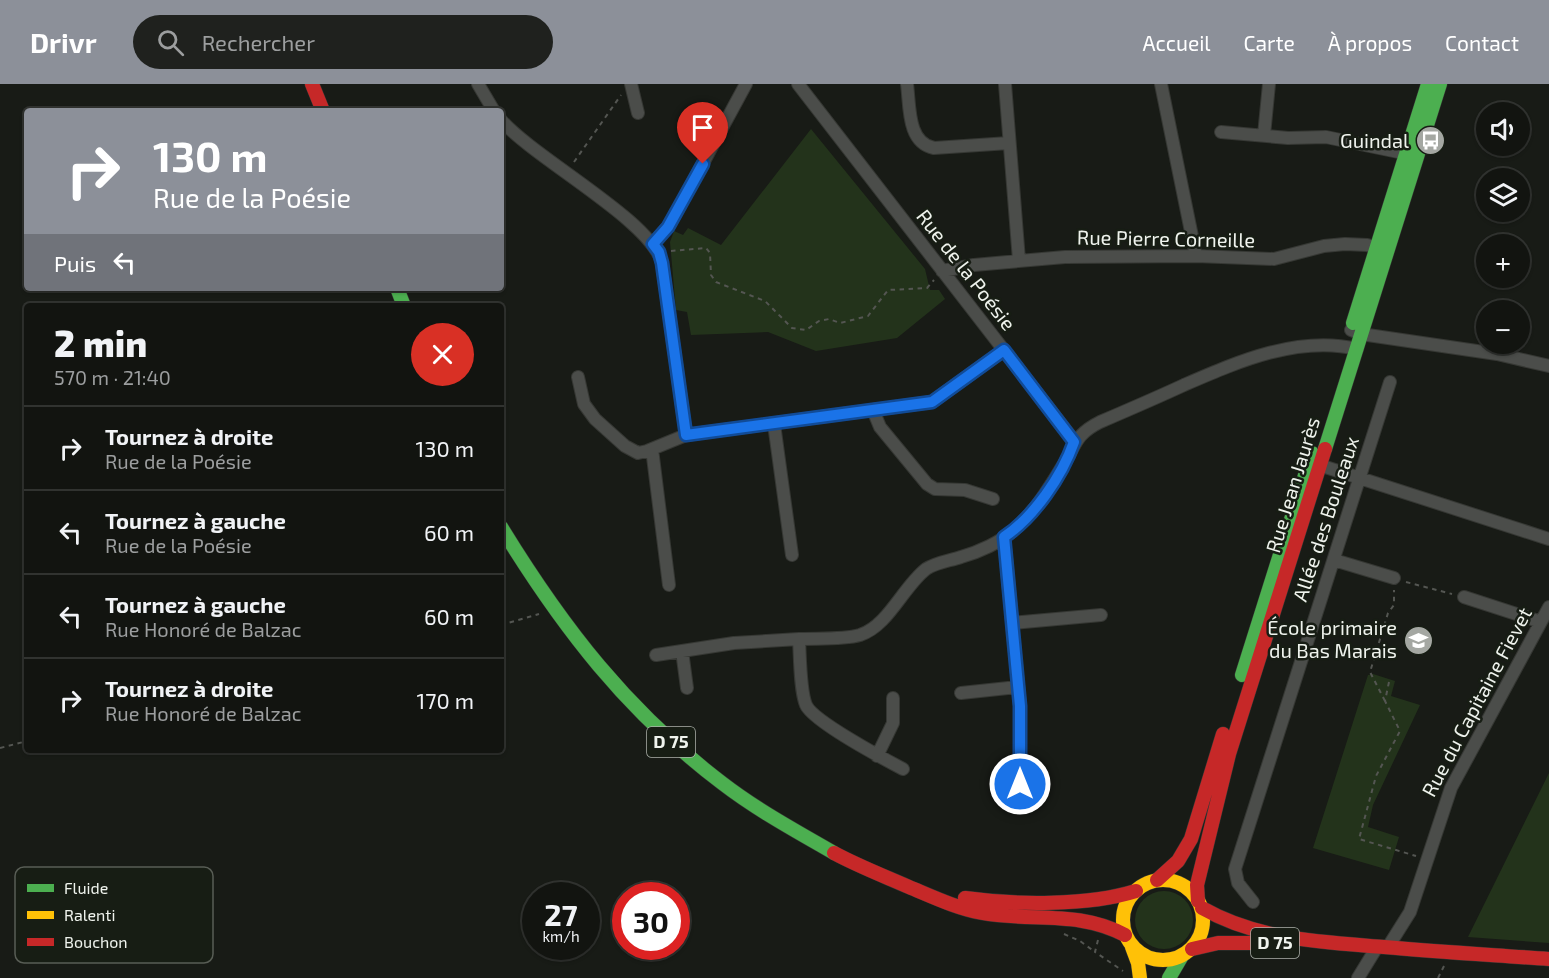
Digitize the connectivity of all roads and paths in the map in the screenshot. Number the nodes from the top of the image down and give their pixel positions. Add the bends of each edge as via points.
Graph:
1 (312, 84) edge
2 (478, 84) edge
3 (746, 84) edge
4 (798, 84) edge
5 (907, 84) edge
6 (1005, 84) edge
7 (1161, 84) edge
8 (1269, 84) edge
9 (1428, 84) edge
10 (1440, 84) edge
11 (627, 88) edge
12 (322, 108) edge
13 (492, 108) edge
14 (638, 113) dead end
15 (504, 123) edge
16 (1221, 132) dead end
17 (1264, 135) junction
18 (1009, 143) junction
19 (1412, 154) junction
20 (566, 174) junction
21 (656, 248) junction
22 (1382, 249) junction
23 (1196, 255) junction
24 (1019, 260) junction
25 (942, 271) junction
26 (1356, 332) junction
27 (1351, 348) junction
28 (1004, 350) junction
29 (1549, 366) edge
30 (578, 377) dead end
31 (1390, 382) dead end
32 (873, 410) junction
33 (774, 424) junction
34 (686, 435) junction
35 (1074, 442) junction
36 (652, 449) junction
37 (1315, 464) junction
38 (1360, 478) junction
39 (993, 499) dead end
40 (504, 532) edge
41 (1004, 537) junction
42 (1549, 539) edge
43 (792, 555) dead end
44 (1334, 560) junction
45 (1394, 578) junction
46 (669, 585) dead end
47 (1464, 597) joint
48 (1549, 607) edge
49 (551, 608) junction
50 (1101, 615) dead end
51 (1541, 622) junction
52 (1012, 623) junction
53 (504, 624) edge
54 (799, 639) junction
55 (682, 651) junction
56 (656, 655) dead end
57 (1389, 682) dead end
58 (1018, 687) junction
59 (687, 688) dead end
60 (961, 693) dead end
61 (893, 698) dead end
62 (1385, 701) junction
63 (24, 742) edge
64 (0, 748) edge
65 (877, 756) junction
66 (903, 769) dead end
67 (1020, 784) dead end
68 (1427, 859) junction
69 (1157, 880) junction
70 (906, 885) junction
71 (1136, 891) junction
72 (1253, 902) dead end
73 (1200, 904) junction
74 (1098, 941) dead end
75 (1129, 941) junction
76 (1325, 943) junction
77 (1382, 947) junction
78 (1187, 952) junction
79 (1549, 959) edge
80 (1126, 975) dead end
81 (1140, 978) edge
82 (1169, 978) edge
83 (1358, 978) edge

1 - 12 main road
2 - 13 street
3 - 21 street
4 - 25 street, Rue de la Poésie
5 - 18 street via 915,134 927,146
6 - 18 street
7 - 23 street
8 - 17 street
9 - 19 main road, Rue Jean Jaurès
10 - 19 main road, Rue Jean Jaurès
11 - 14 street
11 - 20 path
15 - 20 street
16 - 17 street
17 - 19 street via 1326,137
18 - 24 street
19 - 22 main road, Rue Jean Jaurès
20 - 21 street via 622,214
21 - 25 path via 705,248 710,253 711,275 716,282 765,301 792,328 806,330 819,321 840,322 868,316 888,290 927,288
21 - 34 street via 662,263
22 - 23 street, Rue Pierre Corneille via 1331,245 1274,259
22 - 26 main road, Rue Jean Jaurès
23 - 24 street, Rue Pierre Corneille
24 - 25 street, Rue Pierre Corneille
25 - 28 street, Rue de la Poésie
26 - 27 main road, Rue Jean Jaurès
26 - 29 street
27 - 35 street via 1327,344 1247,359 1100,422
27 - 37 main road, Rue Jean Jaurès
28 - 32 street via 937,400
28 - 35 street, Rue de la Poésie
30 - 36 street via 584,404 600,425 630,450 638,453
31 - 38 street, Allée des Bouleaux
32 - 33 street
32 - 39 street via 880,427 927,484 935,489 965,490
33 - 34 street
33 - 43 street
34 - 36 street
35 - 41 street via 1041,501
36 - 46 street
37 - 38 street
37 - 69 main road, Rue Jean Jaurès via 1196,825 1181,856
37 - 73 main road, Rue Jean Jaurès via 1229,754 1197,885
38 - 42 street
38 - 44 street, Allée des Bouleaux
40 - 49 main road, D 75
41 - 52 street
41 - 54 street via 966,556 926,569 882,620 865,633
44 - 45 street
44 - 72 street, Allée des Bouleaux via 1235,869 1238,883
45 - 47 path
45 - 62 path via 1394,605 1370,672
47 - 51 street
48 - 51 street, Rue du Capitaine Fievet
49 - 53 path
49 - 70 main road, D 75 via 627,700 700,767 803,837
50 - 52 street
51 - 68 street, Rue du Capitaine Fievet via 1450,788
52 - 58 street
54 - 55 street
54 - 65 street via 807,708
55 - 56 street
55 - 59 street
57 - 62 path
58 - 60 street
58 - 67 street
61 - 65 street via 893,723
62 - 68 path via 1400,731 1376,776 1359,839
63 - 64 path
65 - 66 street
68 - 77 street, Rue du Capitaine Fievet via 1408,918
69 - 71 main road
69 - 73 main road via 1181,884
70 - 71 main road, D 75 via 960,897 1011,902 1099,900
70 - 75 main road, D 75 via 963,909 1016,917 1080,918 1108,926
71 - 75 main road via 1124,911
73 - 76 main road, D 75 via 1223,921 1244,928
73 - 78 main road via 1202,932
74 - 80 path via 1095,952
75 - 78 main road via 1145,957 1156,960 1167,961
75 - 81 main road
76 - 77 main road, D 75
76 - 78 main road, D 75 via 1225,942
77 - 79 main road, D 75
77 - 83 street, Rue du Capitaine Fievet
78 - 82 main road

